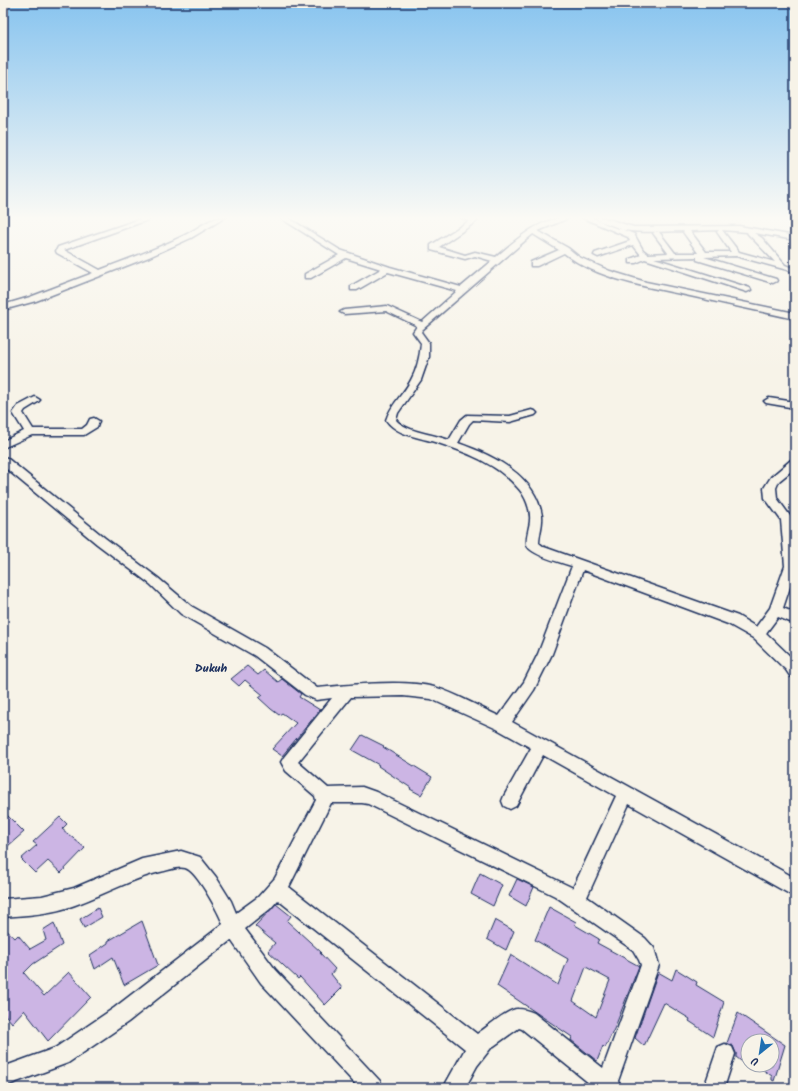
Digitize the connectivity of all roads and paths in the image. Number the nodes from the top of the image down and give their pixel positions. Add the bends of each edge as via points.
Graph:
1 (89, 268) edge
2 (110, 268) edge
3 (322, 268) edge
4 (384, 268) edge
5 (488, 268) edge
6 (598, 268) edge
7 (681, 268) edge
8 (731, 268) edge
9 (387, 269) junction
10 (98, 273) junction
11 (308, 276) dead end
12 (773, 281) dead end
13 (354, 288) dead end
14 (462, 290) junction
15 (748, 290) dead end
16 (3, 308) edge
17 (344, 312) dead end
18 (795, 316) edge
19 (422, 325) junction
20 (34, 400) dead end
21 (769, 401) dead end
22 (795, 405) edge
23 (532, 413) dead end
24 (94, 421) dead end
25 (30, 432) junction
26 (452, 444) junction
27 (3, 445) edge
28 (4, 463) edge
29 (794, 465) edge
30 (791, 518) edge
31 (579, 565) junction
32 (776, 610) junction
33 (795, 619) edge
34 (758, 634) junction
35 (795, 672) edge
36 (347, 691) junction
37 (502, 724) junction
38 (540, 745) junction
39 (626, 793) junction
40 (324, 796) junction
41 (510, 801) dead end
42 (795, 888) edge
43 (278, 889) junction
44 (577, 899) junction
45 (3, 908) edge
46 (234, 927) junction
47 (478, 1047) junction
48 (725, 1054) dead end
49 (3, 1077) edge
50 (456, 1086) edge
51 (609, 1086) edge
52 (373, 1088) edge
53 (714, 1088) edge

1 - 10 street
2 - 10 street
3 - 11 street
4 - 9 street
5 - 14 street
6 - 18 street via 644,284
7 - 15 street
8 - 12 street
9 - 13 street
9 - 14 street
10 - 16 street
14 - 19 street
17 - 19 street via 387,308
19 - 26 street via 417,332 425,343 424,357 416,380 393,413 391,420 398,428
20 - 25 street via 18,413
21 - 22 street
23 - 26 street via 510,419 471,417 465,422
24 - 25 street via 92,427 84,432
25 - 27 street
26 - 31 street via 499,466 516,478 532,501 536,515 533,545
28 - 36 street via 154,580 186,610 260,652 310,691 316,694
29 - 30 street via 775,479 770,488 771,498
30 - 32 street via 791,566
31 - 34 street via 733,620
31 - 37 street via 545,654 529,686
32 - 33 street
32 - 34 street
34 - 35 street
36 - 37 street via 410,690 433,693
36 - 40 street via 289,762 290,766
37 - 38 street
38 - 39 street
38 - 41 street
39 - 42 street
39 - 44 street
40 - 43 street via 324,801
40 - 44 street via 370,797 543,880
43 - 46 street
43 - 47 street
44 - 51 street via 639,944 648,955 650,965
45 - 46 street via 42,905 74,897 142,868 181,859 194,863 201,870 218,895
46 - 49 street via 121,1015 61,1056
46 - 52 street via 285,996
47 - 50 street
47 - 51 street via 517,1018 527,1020
48 - 53 street

